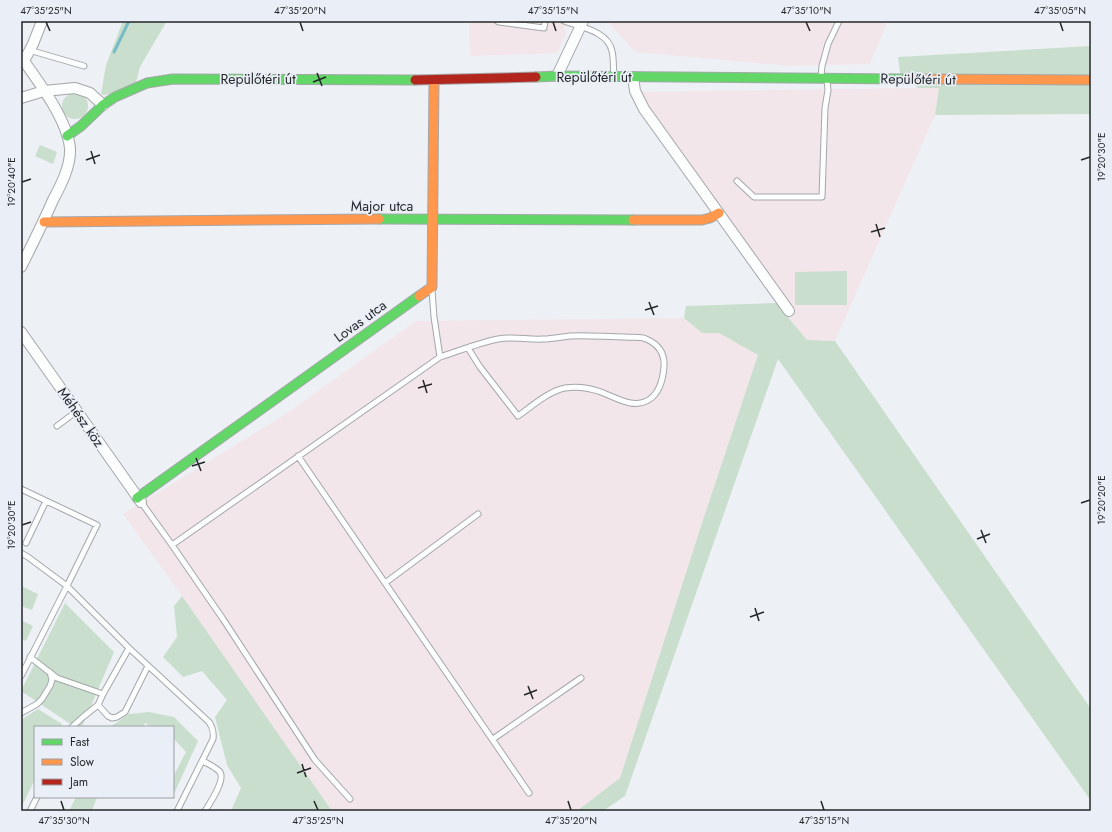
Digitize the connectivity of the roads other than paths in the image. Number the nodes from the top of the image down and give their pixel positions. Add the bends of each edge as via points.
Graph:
1 (42, 21) edge
2 (497, 21) edge
3 (545, 21) edge
4 (564, 21) edge
5 (839, 21) edge
6 (582, 24) edge
7 (29, 50) junction
8 (22, 59) edge
9 (84, 66) dead end
10 (557, 76) junction
11 (614, 77) junction
12 (633, 77) junction
13 (824, 78) junction
14 (434, 80) junction
15 (1091, 80) edge
16 (44, 91) junction
17 (21, 98) edge
18 (103, 105) junction
19 (67, 136) junction
20 (737, 181) dead end
21 (719, 213) junction
22 (433, 219) junction
23 (44, 222) junction
24 (21, 266) edge
25 (432, 287) junction
26 (789, 310) dead end
27 (21, 332) edge
28 (468, 348) junction
29 (440, 357) junction
30 (76, 411) junction
31 (57, 426) dead end
32 (298, 456) junction
33 (21, 490) edge
34 (139, 500) junction
35 (46, 501) junction
36 (478, 514) dead end
37 (26, 543) dead end
38 (172, 545) junction
39 (21, 553) edge
40 (385, 583) junction
41 (67, 586) junction
42 (129, 648) junction
43 (30, 657) junction
44 (148, 666) junction
45 (50, 672) junction
46 (21, 676) edge
47 (581, 678) dead end
48 (103, 694) junction
49 (98, 704) junction
50 (21, 713) edge
51 (73, 726) edge
52 (492, 739) junction
53 (203, 761) junction
54 (529, 793) dead end
55 (36, 798) edge
56 (350, 799) dead end
57 (30, 811) edge
58 (177, 811) edge
59 (205, 811) edge

1 - 7 street
2 - 3 lane via 544,28
4 - 6 lane
5 - 13 lane via 828,44 822,66
6 - 10 street
6 - 11 lane via 609,43
7 - 8 street
7 - 9 lane
8 - 16 street
10 - 11 street, Repülőtéri út
10 - 14 street, Repülőtéri út
11 - 12 street, Repülőtéri út
12 - 13 street, Repülőtéri út
12 - 21 street via 635,91 644,109
13 - 15 street, Repülőtéri út
13 - 20 lane via 828,90 824,108 822,197 754,197
14 - 18 street, Repülőtéri út via 173,78 147,82
14 - 22 street
16 - 17 street
16 - 18 street via 75,88 85,90 93,94
16 - 19 street via 57,112
18 - 19 street, Repülőtéri út
19 - 23 street via 70,150 67,168
21 - 22 street, Major utca via 702,220
21 - 26 street
22 - 23 street, Major utca
22 - 25 street
23 - 24 street
25 - 29 lane
25 - 34 street, Lovas utca
27 - 30 street, Méhész köz
28 - 28 lane via 507,337 541,340 581,336 644,338 655,343 662,351 663,376 658,391 650,399 639,403 625,402 582,387 565,388 551,393 518,416
28 - 29 lane
29 - 32 lane
30 - 31 lane
30 - 34 street, Méhész köz
32 - 38 lane
32 - 40 lane
33 - 35 lane
34 - 38 lane
35 - 37 lane
35 - 41 lane via 97,525
36 - 40 lane
38 - 56 lane via 315,760
39 - 41 lane
40 - 52 lane
41 - 42 lane
41 - 43 lane
42 - 44 lane
42 - 48 lane
43 - 45 lane
43 - 46 lane
44 - 49 lane via 125,712 112,718
44 - 53 lane via 212,727 213,739
45 - 48 lane via 57,678
45 - 50 lane via 52,680 42,700
47 - 52 lane
48 - 49 lane
49 - 51 lane
52 - 54 lane
53 - 58 lane
53 - 59 lane via 220,771 222,776
55 - 57 lane

